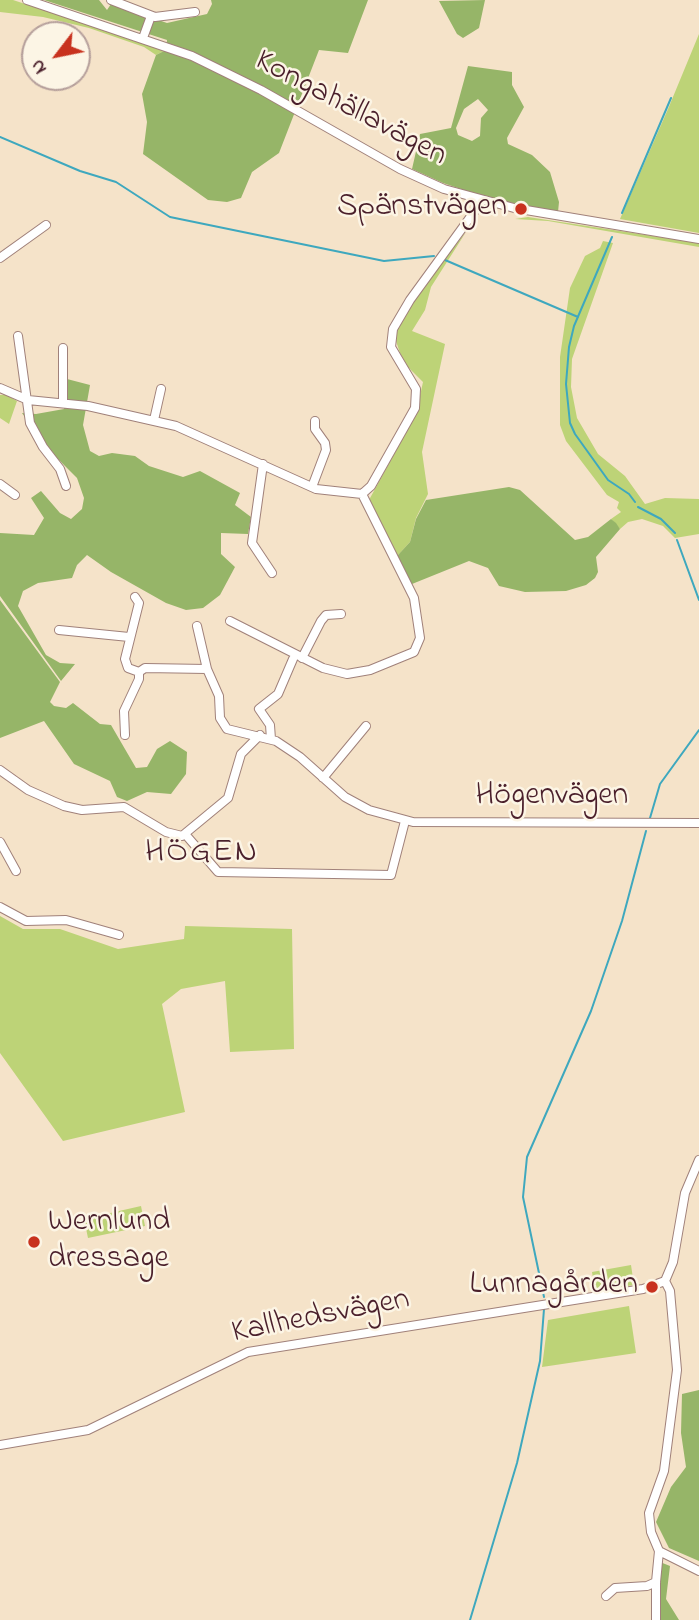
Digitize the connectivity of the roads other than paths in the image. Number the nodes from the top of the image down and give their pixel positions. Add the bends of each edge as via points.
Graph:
1 (27, 0) edge
2 (110, 0) edge
3 (195, 12) dead end
4 (151, 16) junction
5 (143, 38) junction
6 (482, 201) junction
7 (46, 225) dead end
8 (699, 239) edge
9 (0, 258) edge
10 (18, 336) dead end
11 (63, 348) dead end
12 (0, 389) edge
13 (161, 389) dead end
14 (28, 400) junction
15 (63, 402) junction
16 (154, 420) junction
17 (315, 421) dead end
18 (262, 464) junction
19 (0, 484) edge
20 (66, 486) dead end
21 (312, 487) junction
22 (362, 494) junction
23 (15, 495) dead end
24 (272, 573) dead end
25 (135, 597) dead end
26 (341, 614) dead end
27 (230, 621) dead end
28 (197, 626) dead end
29 (59, 630) dead end
30 (129, 637) junction
31 (298, 659) junction
32 (207, 668) junction
33 (139, 672) junction
34 (366, 726) dead end
35 (125, 735) dead end
36 (260, 735) junction
37 (271, 739) junction
38 (0, 770) edge
39 (323, 778) junction
40 (405, 821) junction
41 (699, 823) edge
42 (186, 834) junction
43 (0, 842) edge
44 (16, 871) dead end
45 (0, 907) edge
46 (119, 935) dead end
47 (699, 1160) edge
48 (665, 1281) junction
49 (0, 1446) edge
50 (660, 1551) junction
51 (699, 1571) edge
52 (656, 1581) junction
53 (606, 1596) dead end
54 (656, 1620) edge

1 - 5 street, Kongahällavägen
2 - 4 street
3 - 4 street
4 - 5 street
5 - 6 street, Kongahällavägen via 214,65 410,174
6 - 8 street, Kongahällavägen
6 - 22 street via 393,329 391,347 416,389 415,408
7 - 9 street
10 - 14 street
11 - 15 street
12 - 14 street
13 - 16 street
14 - 15 street
14 - 20 street via 35,434
15 - 16 street
16 - 18 street
17 - 21 street via 326,450
18 - 21 street
18 - 24 street via 252,543
19 - 23 street
21 - 22 street
22 - 31 street via 414,598 418,646 403,659 357,674 337,673
25 - 30 street via 139,603
26 - 31 street via 326,615
27 - 31 street
28 - 32 street, Högenvägen
29 - 30 street
30 - 33 street via 125,664
31 - 37 street via 278,694 259,709 270,725
32 - 33 street via 145,668
32 - 36 street, Högenvägen via 219,696 222,723 236,732
33 - 35 street via 124,711
34 - 39 street
36 - 37 street, Högenvägen
36 - 42 street via 241,754 228,799
37 - 39 street, Högenvägen
38 - 42 street via 28,790 64,806 82,810 124,807 175,836
39 - 40 street, Högenvägen via 369,810
40 - 41 street, Högenvägen
40 - 42 street via 391,875 218,872
43 - 44 street
45 - 46 street via 26,921 66,920
47 - 48 street via 685,1193 673,1262
48 - 49 street, Kallhedsvägen via 643,1289 248,1352 82,1433
48 - 50 street via 670,1291 677,1364 664,1471 649,1513
50 - 51 street
50 - 52 street
52 - 53 street via 648,1586 615,1588
52 - 54 street

